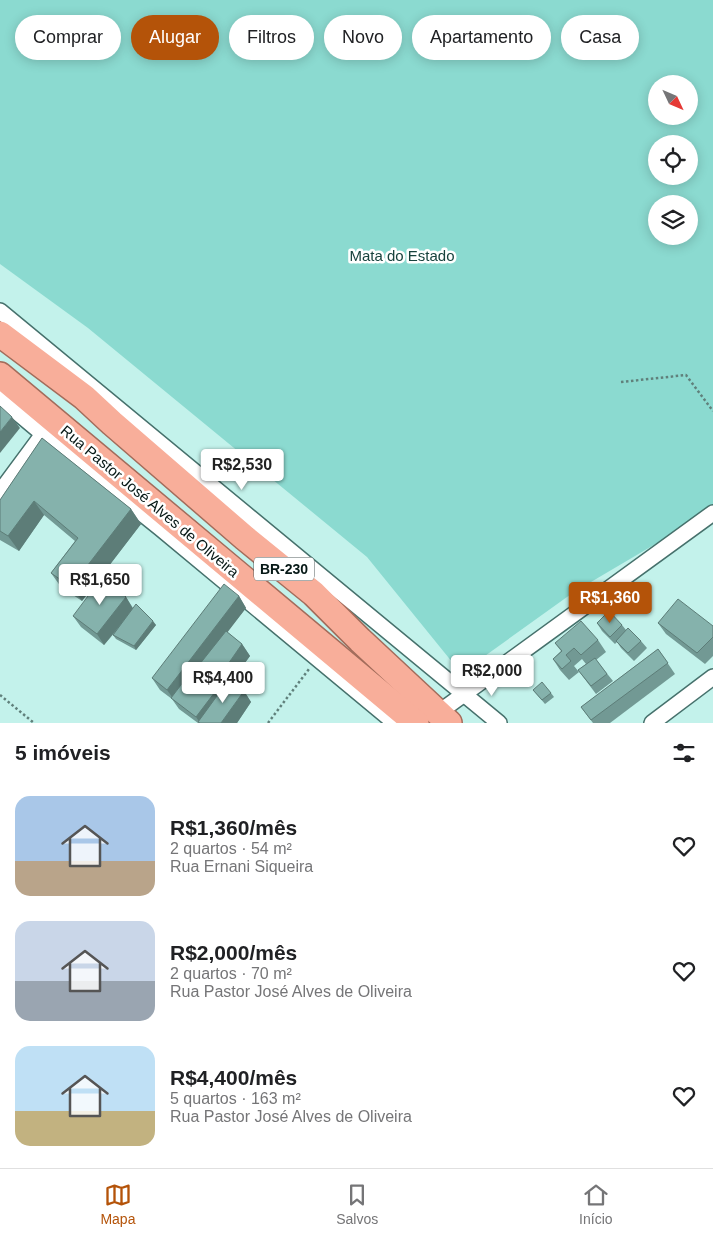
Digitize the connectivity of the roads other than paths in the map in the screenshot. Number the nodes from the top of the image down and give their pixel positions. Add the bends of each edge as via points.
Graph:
1 (0, 311) edge
2 (0, 334) edge
3 (0, 375) edge
4 (0, 398) edge
5 (42, 434) junction
6 (0, 492) edge
7 (713, 514) edge
8 (713, 677) edge
9 (465, 695) junction
10 (444, 718) edge
11 (396, 723) edge
12 (416, 723) edge
13 (499, 723) edge
14 (652, 723) edge

1 - 9 street
2 - 10 highway, BR-230 via 84,397 314,594
3 - 12 highway, Rua Pastor José Alves de Oliveira / BR-230
4 - 5 street
5 - 6 street
5 - 11 street
7 - 9 street
8 - 14 street
9 - 10 street
9 - 13 street

